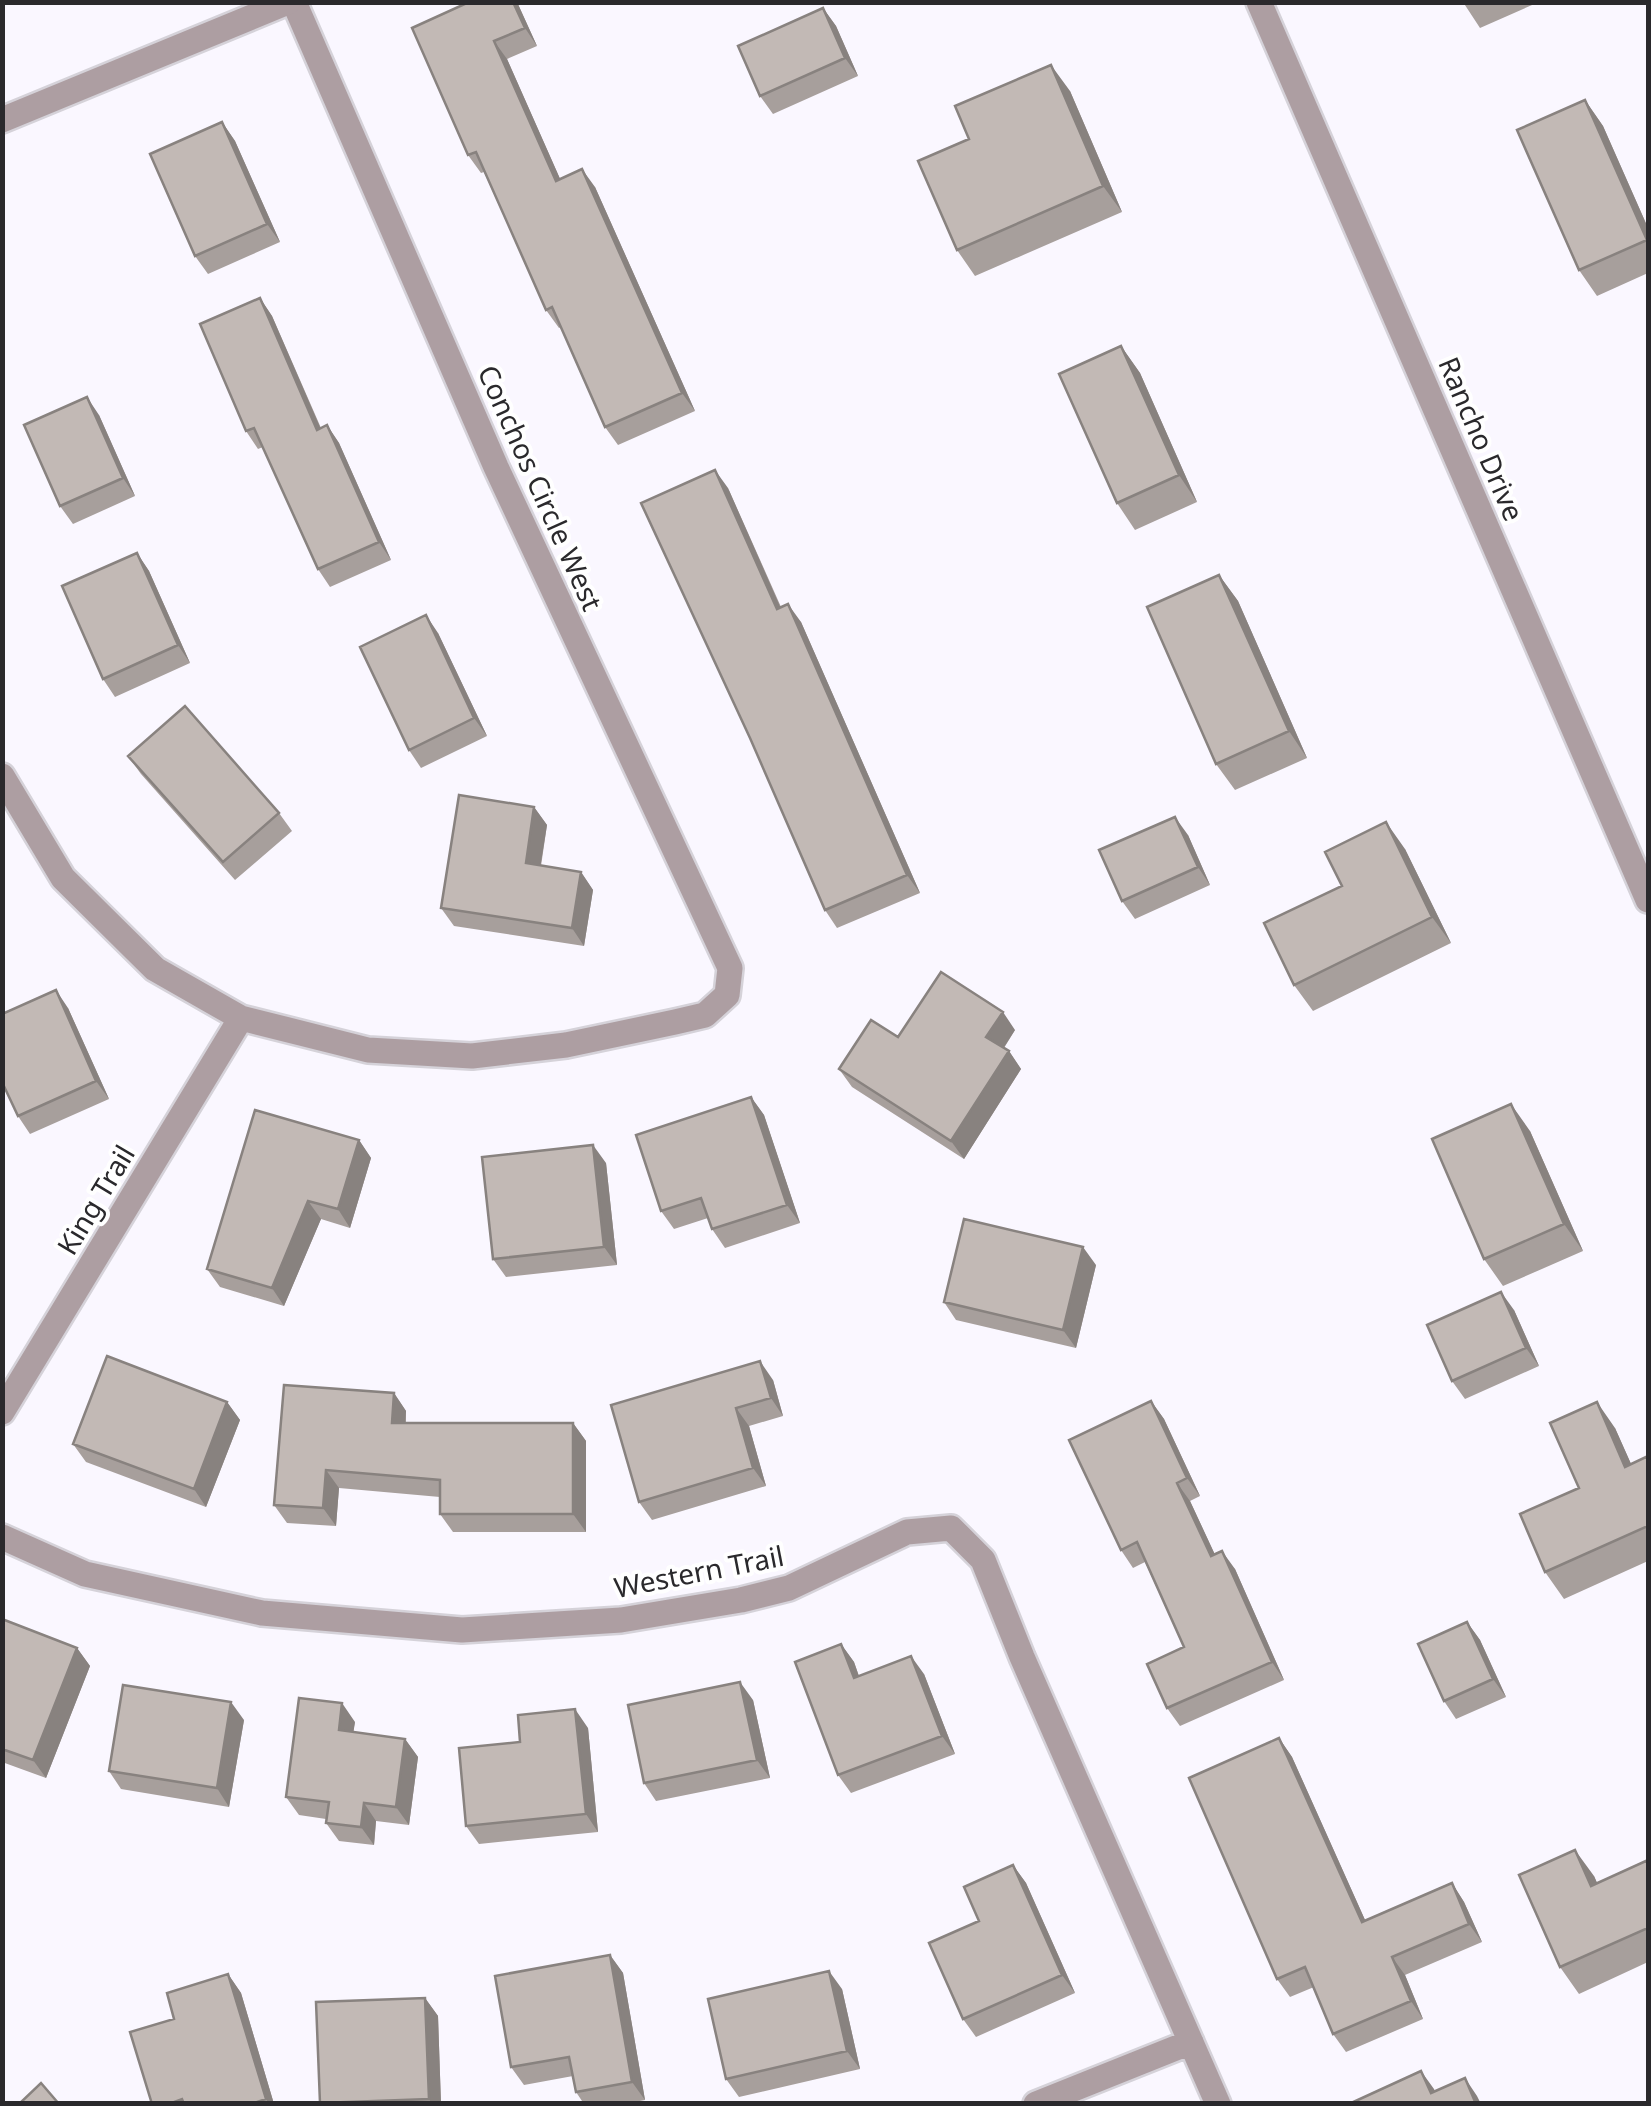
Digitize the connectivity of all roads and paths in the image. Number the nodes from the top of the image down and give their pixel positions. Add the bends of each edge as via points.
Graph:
1 (291, 2) edge
2 (1258, 2) edge
3 (2, 120) edge
4 (2, 776) edge
5 (1648, 900) edge
6 (241, 1018) junction
7 (2, 1412) edge
8 (2, 1537) edge
9 (1191, 2042) junction
10 (1036, 2104) edge
11 (1218, 2104) edge

1 - 3 street
1 - 6 street, Conchos Circle West via 496,468 730,968 727,996 705,1015 566,1045 472,1056 368,1050
2 - 5 street, Rancho Drive
4 - 6 street via 63,878 155,969
6 - 7 street, King Trail
8 - 9 street, Western Trail via 85,1574 262,1613 462,1630 621,1620 741,1600 789,1588 907,1532 951,1528 982,1560
9 - 10 street
9 - 11 street, Western Trail

